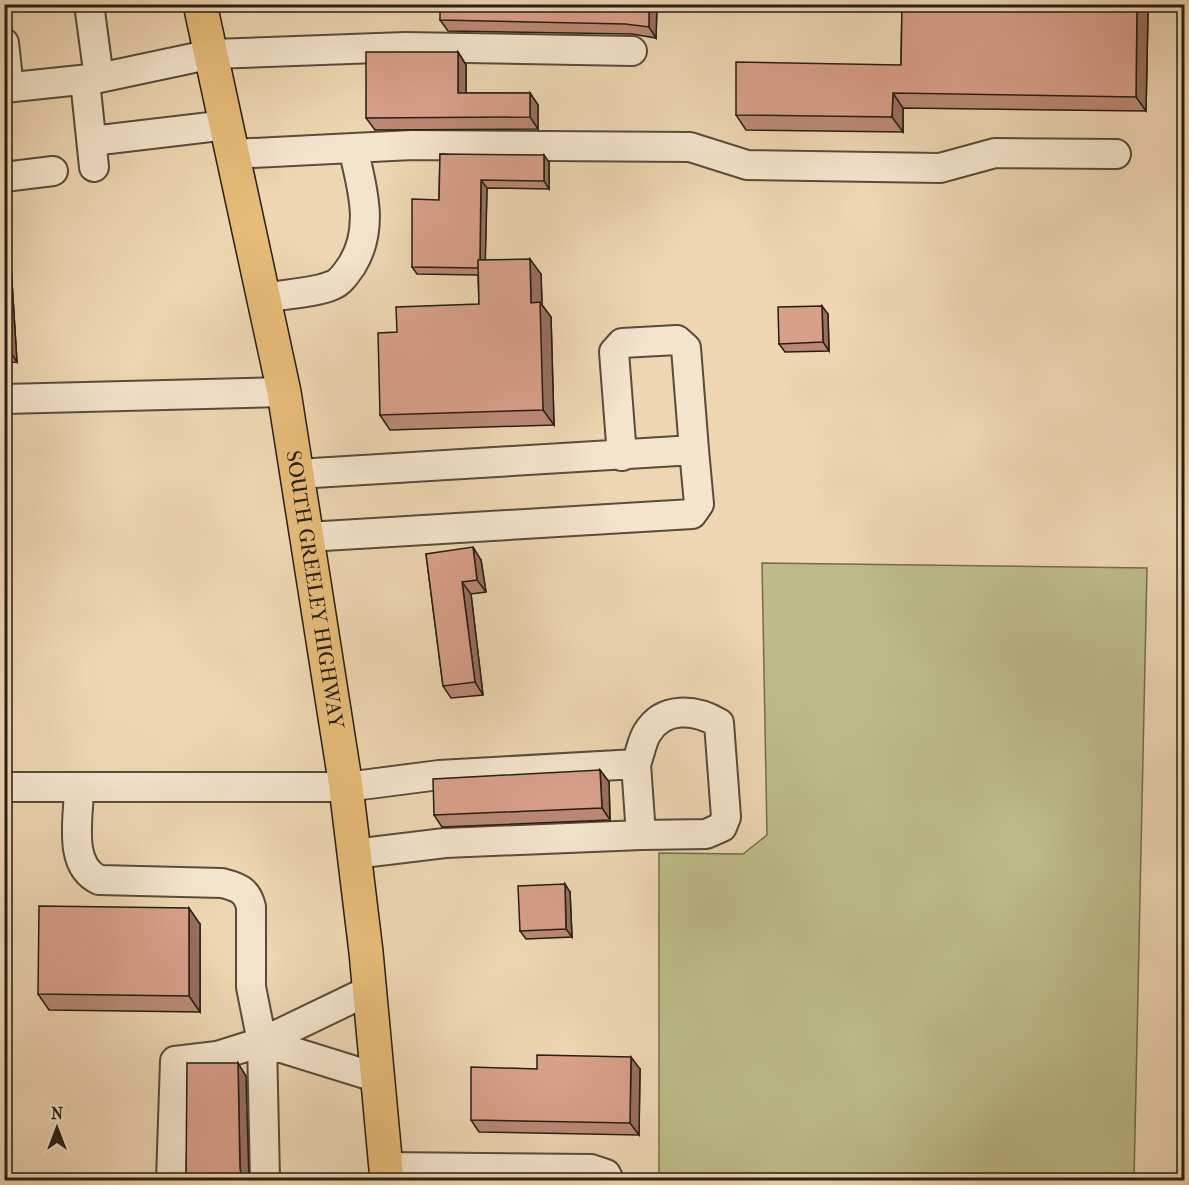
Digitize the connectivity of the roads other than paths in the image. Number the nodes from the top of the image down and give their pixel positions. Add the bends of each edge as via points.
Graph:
1 (89, 4) edge
2 (200, 4) edge
3 (4, 43) edge
4 (632, 51) dead end
5 (212, 54) junction
6 (92, 79) junction
7 (7, 88) edge
8 (230, 140) junction
9 (353, 148) junction
10 (1116, 154) dead end
11 (53, 171) dead end
12 (4, 177) edge
13 (264, 298) junction
14 (284, 392) junction
15 (4, 399) edge
16 (694, 450) junction
17 (622, 456) junction
18 (297, 474) junction
19 (307, 537) junction
20 (636, 764) junction
21 (4, 787) edge
22 (79, 787) junction
23 (346, 788) junction
24 (641, 835) junction
25 (354, 854) junction
26 (370, 990) junction
27 (262, 1042) junction
28 (378, 1078) junction
29 (386, 1174) edge
30 (171, 1180) edge
31 (266, 1180) edge
32 (609, 1180) edge

1 - 6 lane
2 - 5 highway, SOUTH GREELEY HIGHWAY
3 - 7 lane
4 - 5 lane via 405,47
5 - 6 lane
5 - 8 highway, SOUTH GREELEY HIGHWAY
6 - 7 lane
6 - 8 lane via 93,154
8 - 9 lane
8 - 13 highway, SOUTH GREELEY HIGHWAY
9 - 10 lane via 690,147 747,165 940,168 995,153
9 - 13 lane via 365,202 366,228 346,275 333,285
11 - 12 lane
13 - 14 highway, SOUTH GREELEY HIGHWAY
14 - 15 lane
14 - 18 highway, SOUTH GREELEY HIGHWAY
16 - 17 lane
16 - 17 lane via 686,348 677,340 622,343 614,352
16 - 19 lane via 699,504 692,514
17 - 18 lane
18 - 19 highway, SOUTH GREELEY HIGHWAY
19 - 23 highway, SOUTH GREELEY HIGHWAY
20 - 23 lane via 439,775
20 - 24 lane
20 - 24 lane via 646,734 665,717 690,711 719,723 726,817 722,827 706,834
21 - 22 lane
22 - 23 lane
22 - 27 lane via 78,855 81,868 89,876 99,880 222,883 238,886 248,896 251,987
23 - 25 highway, SOUTH GREELEY HIGHWAY
24 - 25 lane via 445,843
25 - 26 highway, SOUTH GREELEY HIGHWAY
26 - 27 lane
26 - 28 highway, SOUTH GREELEY HIGHWAY
27 - 28 lane
27 - 30 lane via 217,1056 175,1061
27 - 31 lane
28 - 29 highway, SOUTH GREELEY HIGHWAY
29 - 32 lane via 591,1169 606,1174

